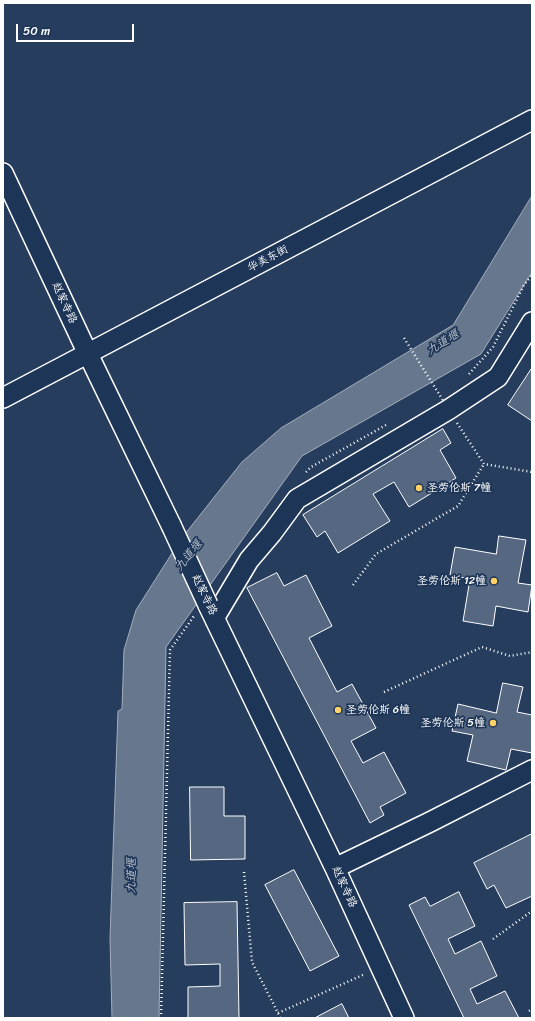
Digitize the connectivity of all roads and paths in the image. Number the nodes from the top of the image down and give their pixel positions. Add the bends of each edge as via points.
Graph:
1 (532, 120) edge
2 (3, 173) edge
3 (532, 275) edge
4 (532, 322) edge
5 (404, 338) dead end
6 (88, 354) junction
7 (467, 376) dead end
8 (3, 398) edge
9 (442, 401) junction
10 (387, 424) dead end
11 (484, 464) junction
12 (532, 472) edge
13 (302, 477) dead end
14 (353, 585) dead end
15 (206, 612) junction
16 (532, 652) edge
17 (384, 692) dead end
18 (532, 770) edge
19 (335, 868) junction
20 (244, 872) dead end
21 (532, 912) edge
22 (493, 939) dead end
23 (380, 967) junction
24 (278, 1013) junction
25 (161, 1018) edge
26 (280, 1018) edge
27 (404, 1018) edge

1 - 6 street, 华美东街
2 - 6 street, 赵家寺路
3 - 7 path via 524,285 493,347
4 - 9 street via 498,377
5 - 9 path, bridge
6 - 8 street, 华美东街
6 - 15 street, 赵家寺路, bridge via 171,525
9 - 11 path
9 - 15 street via 297,499 272,534
10 - 13 path via 312,467
11 - 12 path
11 - 14 path via 458,506 376,554
15 - 19 street, 赵家寺路
15 - 25 path via 170,650
16 - 17 path via 510,656 482,647
18 - 19 street
19 - 23 street, 赵家寺路
20 - 24 path via 252,962
21 - 22 path
23 - 24 path
23 - 27 street, 赵家寺路
24 - 26 path

